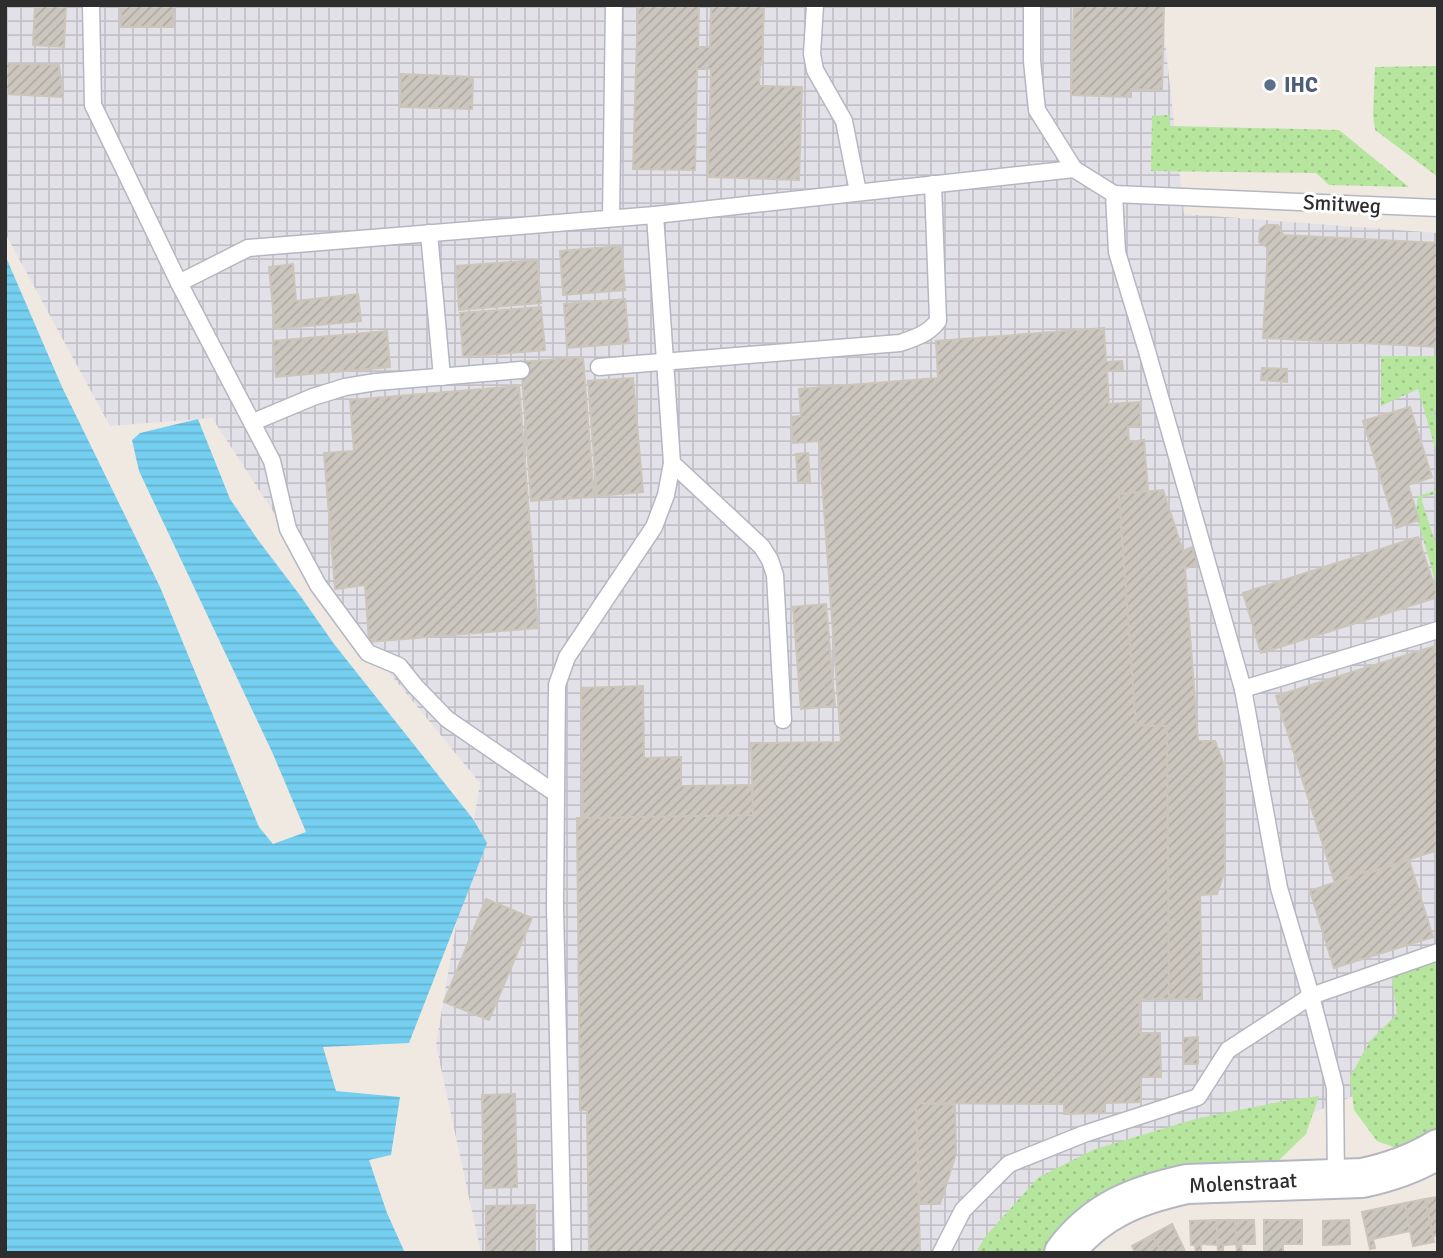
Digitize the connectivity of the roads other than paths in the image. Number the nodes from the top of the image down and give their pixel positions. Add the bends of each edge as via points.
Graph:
1 (91, 5) edge
2 (614, 5) edge
3 (815, 5) edge
4 (1032, 5) edge
5 (1074, 169) junction
6 (933, 184) junction
7 (858, 192) junction
8 (1114, 194) junction
9 (1438, 208) edge
10 (655, 215) junction
11 (611, 218) junction
12 (429, 233) junction
13 (178, 283) junction
14 (665, 362) junction
15 (598, 367) dead end
16 (521, 370) dead end
17 (442, 377) junction
18 (253, 422) junction
19 (672, 463) junction
20 (1438, 630) edge
21 (1243, 689) junction
22 (783, 720) dead end
23 (555, 793) junction
24 (1438, 952) edge
25 (1311, 996) junction
26 (1438, 1149) edge
27 (1336, 1180) junction
28 (563, 1253) edge
29 (941, 1253) edge
30 (1064, 1253) edge

1 - 13 lane via 93,106
2 - 11 lane
3 - 7 lane via 814,70 844,121
4 - 5 lane via 1037,110
5 - 6 lane
5 - 8 lane
6 - 7 lane
6 - 14 lane via 938,321 932,329 900,343
7 - 10 lane
8 - 9 lane, Smitweg
8 - 21 lane via 1116,252
10 - 11 lane
10 - 14 lane
11 - 12 lane
12 - 13 lane via 248,248
12 - 17 lane
13 - 18 lane
14 - 15 lane
14 - 19 lane
16 - 17 lane
17 - 18 lane via 345,387
18 - 23 lane via 272,461 288,529 318,585 368,653 399,666 447,719
19 - 22 lane via 762,547 770,560 775,575
19 - 23 lane via 654,527 568,657 557,685
20 - 21 lane
21 - 25 lane via 1279,888
23 - 28 lane
24 - 25 lane
25 - 27 lane via 1335,1088
25 - 29 lane via 1228,1050 1198,1097 1009,1164 963,1210
26 - 27 street, Molenstraat via 1388,1172
27 - 30 street, Molenstraat via 1187,1184 1160,1190 1112,1209

